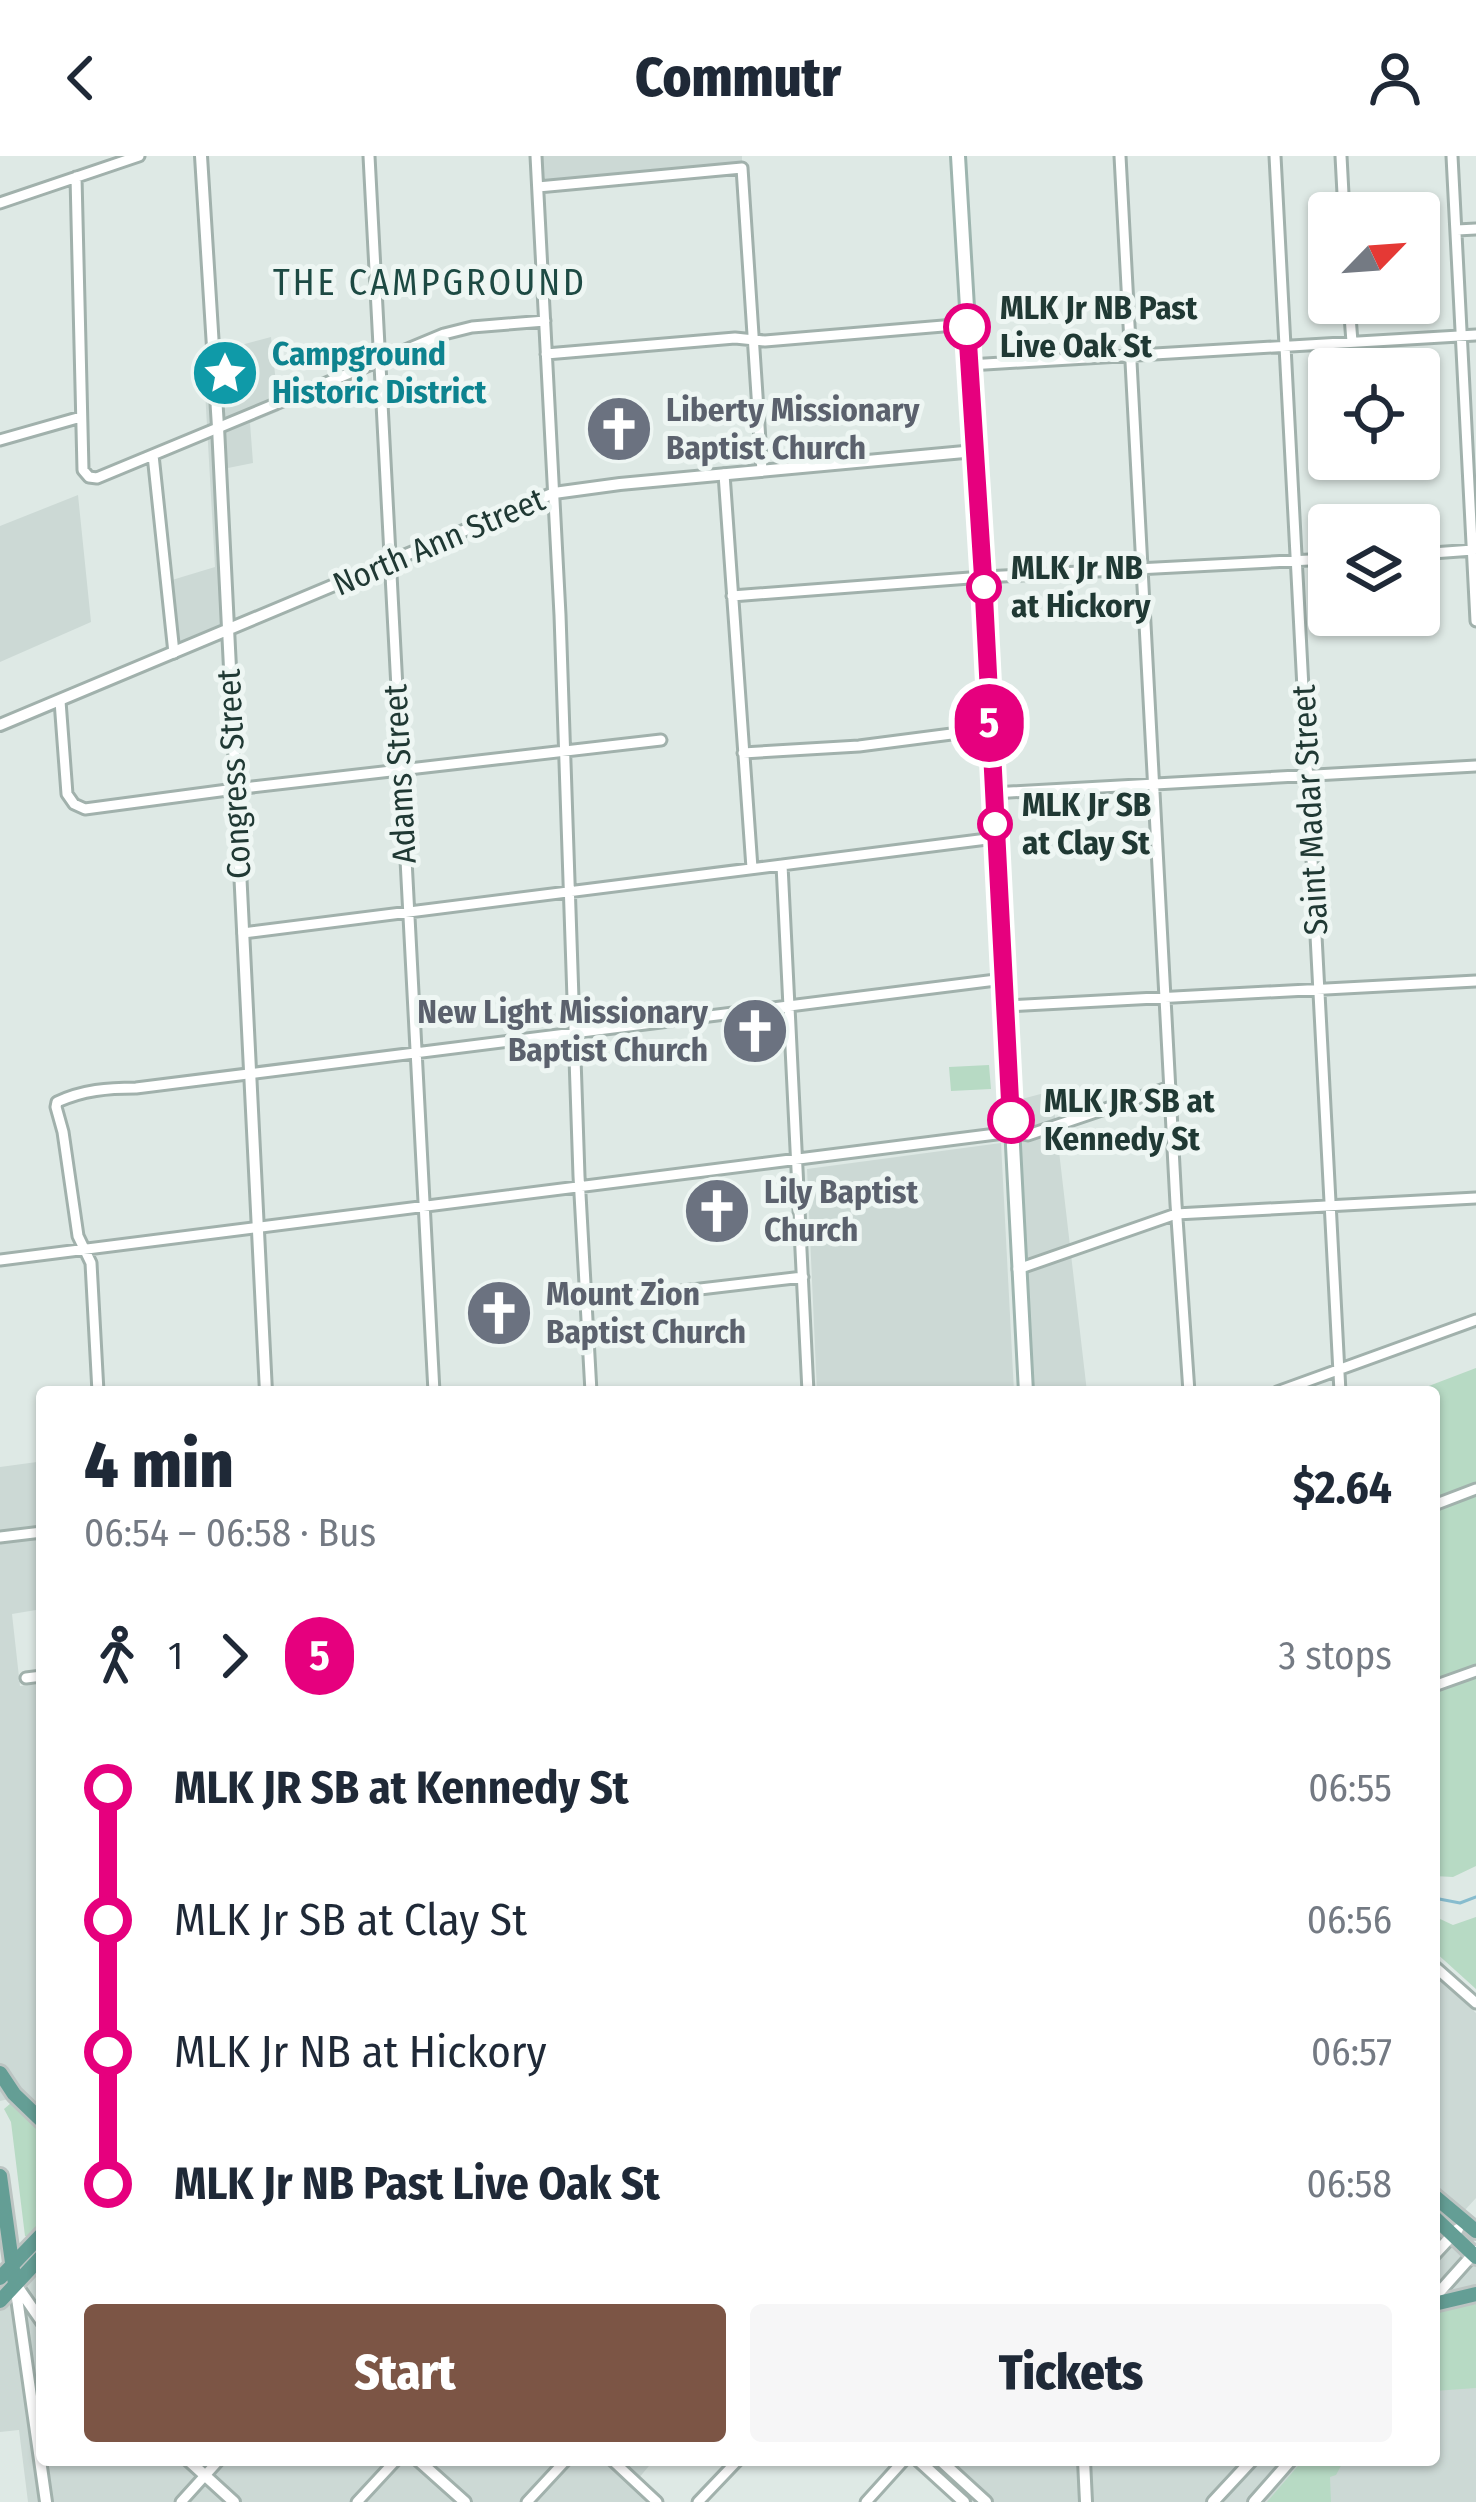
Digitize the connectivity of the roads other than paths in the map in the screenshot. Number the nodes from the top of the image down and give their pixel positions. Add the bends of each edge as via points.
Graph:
1 (139, 156) edge
2 (201, 156) edge
3 (369, 156) edge
4 (536, 156) edge
5 (958, 156) edge
6 (1120, 156) edge
7 (1275, 156) edge
8 (1341, 156) edge
9 (1452, 156) edge
10 (76, 177) junction
11 (538, 187) junction
12 (1343, 192) edge
13 (0, 203) edge
14 (1476, 229) edge
15 (1456, 230) junction
16 (544, 321) junction
17 (967, 324) junction
18 (1351, 324) edge
19 (1476, 335) edge
20 (1462, 336) junction
21 (753, 340) junction
22 (1352, 342) junction
23 (1285, 346) junction
24 (547, 355) junction
25 (1130, 355) junction
26 (379, 360) junction
27 (969, 364) junction
28 (81, 418) junction
29 (218, 427) junction
30 (0, 440) edge
31 (975, 452) junction
32 (153, 455) junction
33 (762, 471) junction
34 (724, 474) junction
35 (554, 493) junction
36 (1474, 550) edge
37 (1440, 552) edge
38 (1308, 561) edge
39 (1298, 562) junction
40 (388, 563) junction
41 (1143, 569) junction
42 (983, 577) junction
43 (732, 596) junction
44 (1476, 621) edge
45 (226, 631) junction
46 (174, 652) junction
47 (60, 701) junction
48 (0, 724) edge
49 (990, 729) junction
50 (661, 740) dead end
51 (564, 751) junction
52 (743, 754) junction
53 (1476, 766) edge
54 (399, 770) junction
55 (1308, 776) junction
56 (1154, 784) junction
57 (235, 789) junction
58 (993, 794) junction
59 (995, 838) junction
60 (782, 865) junction
61 (752, 868) junction
62 (568, 892) junction
63 (408, 912) junction
64 (243, 933) junction
65 (1004, 979) junction
66 (1476, 981) edge
67 (1319, 989) junction
68 (1165, 997) junction
69 (790, 1004) junction
70 (1006, 1006) junction
71 (574, 1033) junction
72 (416, 1053) junction
73 (250, 1074) junction
74 (1170, 1087) junction
75 (1012, 1132) junction
76 (798, 1161) junction
77 (580, 1188) junction
78 (1476, 1198) edge
79 (1330, 1205) junction
80 (425, 1207) junction
81 (1176, 1214) junction
82 (258, 1228) junction
83 (84, 1250) junction
84 (0, 1260) edge
85 (1018, 1268) junction
86 (803, 1277) junction
87 (587, 1298) junction
88 (1476, 1320) edge
89 (1339, 1370) junction
90 (98, 1386) edge
91 (266, 1386) edge
92 (434, 1386) edge
93 (591, 1386) edge
94 (808, 1386) edge
95 (1025, 1386) edge
96 (1190, 1386) edge
97 (1294, 1386) edge
98 (1340, 1386) edge
99 (1476, 1489) edge
100 (1440, 1502) edge
101 (36, 1533) edge
102 (0, 1537) edge
103 (1476, 1671) edge
104 (36, 1677) edge
105 (26, 1678) dead end
106 (1440, 1684) edge
107 (1440, 1971) edge
108 (1476, 2003) edge
109 (0, 2073) edge
110 (36, 2115) edge
111 (0, 2176) edge
112 (1440, 2201) edge
113 (1476, 2209) edge
114 (1440, 2222) edge
115 (1470, 2227) edge
116 (1453, 2234) junction
117 (36, 2240) edge
118 (1440, 2248) edge
119 (1475, 2254) edge
120 (36, 2260) edge
121 (13, 2265) junction
122 (8, 2281) edge
123 (1440, 2294) edge
124 (1476, 2294) edge
125 (1440, 2300) edge
126 (0, 2301) edge
127 (36, 2316) edge
128 (36, 2423) edge
129 (44, 2466) edge
130 (195, 2466) edge
131 (213, 2466) edge
132 (390, 2466) edge
133 (425, 2466) edge
134 (560, 2466) edge
135 (618, 2466) edge
136 (732, 2466) edge
137 (899, 2466) edge
138 (925, 2466) edge
139 (947, 2466) edge
140 (1084, 2466) edge
141 (1244, 2466) edge
142 (1286, 2466) edge
143 (205, 2475) junction
144 (46, 2502) edge
145 (181, 2502) edge
146 (234, 2502) edge
147 (357, 2502) edge
148 (465, 2502) edge
149 (527, 2502) edge
150 (657, 2502) edge
151 (698, 2502) edge
152 (866, 2502) edge
153 (964, 2502) edge
154 (986, 2502) edge
155 (1086, 2502) edge
156 (1214, 2502) edge
157 (1254, 2502) edge

1 - 10 street
2 - 29 street, Congress Street
3 - 26 street, Adams Street
4 - 11 street
5 - 17 main road
6 - 25 street
7 - 23 street, Saint Madar Street
8 - 12 street
9 - 15 street
10 - 13 street
10 - 28 street
11 - 16 street
11 - 21 street via 742,168
14 - 15 street
15 - 20 street
16 - 24 street
16 - 26 street via 472,327
17 - 21 street
17 - 27 main road
18 - 22 street
19 - 20 street
20 - 22 street
20 - 36 street
21 - 24 street
21 - 33 street
22 - 23 street
23 - 25 street
23 - 39 street, Saint Madar Street
24 - 35 street
25 - 27 street
25 - 41 street
26 - 29 street
26 - 40 street, Adams Street
27 - 31 main road
28 - 30 street
28 - 32 street via 89,477
29 - 32 street
29 - 45 street, Congress Street
31 - 33 street, North Ann Street
31 - 42 main road
32 - 46 street
33 - 34 street, North Ann Street
34 - 35 street, North Ann Street
34 - 43 street
35 - 40 street, North Ann Street
35 - 51 street
36 - 37 street
36 - 44 street
38 - 39 street
39 - 41 street
39 - 55 street, Saint Madar Street
40 - 45 street, North Ann Street
40 - 54 street, Adams Street
41 - 42 street
41 - 56 street
42 - 43 street
42 - 49 main road
43 - 52 street
45 - 46 street, North Ann Street
45 - 57 street, Congress Street
46 - 47 street, North Ann Street
47 - 48 street, North Ann Street
47 - 57 street via 74,804
49 - 52 street
49 - 58 main road
50 - 51 street
51 - 54 street
51 - 62 street
52 - 61 street
53 - 55 street
54 - 57 street
54 - 63 street, Adams Street
55 - 56 street
55 - 67 street, Saint Madar Street
56 - 58 street
56 - 68 street
57 - 64 street, Congress Street
58 - 59 main road
59 - 60 street
59 - 65 main road
60 - 61 street
60 - 69 street
61 - 62 street
62 - 63 street
62 - 71 street
63 - 64 street
63 - 72 street, Adams Street
64 - 73 street, Congress Street
65 - 69 street
65 - 70 main road
66 - 67 street
67 - 68 street
67 - 79 street, Saint Madar Street
68 - 70 street
68 - 74 street
69 - 71 street
69 - 76 street
70 - 75 main road
71 - 72 street
71 - 77 street
72 - 73 street
72 - 80 street, Adams Street
73 - 82 street, Congress Street
73 - 83 street via 102,1088 57,1102
74 - 75 street via 1028,1135
74 - 81 street
75 - 76 street
75 - 85 main road
76 - 77 street
76 - 86 street
77 - 80 street
77 - 87 street
78 - 79 street
79 - 81 street
79 - 89 street, Saint Madar Street
80 - 82 street
80 - 92 street, Adams Street
81 - 85 street
81 - 96 street
82 - 83 street
82 - 91 street, Congress Street
83 - 84 street
83 - 90 street
85 - 95 main road
86 - 87 street
86 - 94 street
87 - 93 street
88 - 89 street
89 - 97 street
89 - 98 street, Saint Madar Street
99 - 100 street
101 - 102 street
103 - 106 street
104 - 105 street
107 - 108 street
109 - 110 main road
111 - 121 main road
112 - 115 main road
113 - 115 street
114 - 116 main road
115 - 116 street
116 - 118 street
116 - 119 main road
117 - 121 main road
119 - 123 street
120 - 122 main road
121 - 122 main road
122 - 126 main road
122 - 127 street
122 - 128 street
124 - 125 main road
129 - 144 street
130 - 143 street
131 - 143 street
132 - 147 street
133 - 148 street
134 - 149 street
135 - 150 street
136 - 151 street
137 - 152 street
138 - 153 street
139 - 154 street
140 - 155 street
141 - 156 street
142 - 157 street
143 - 145 street
143 - 146 street

